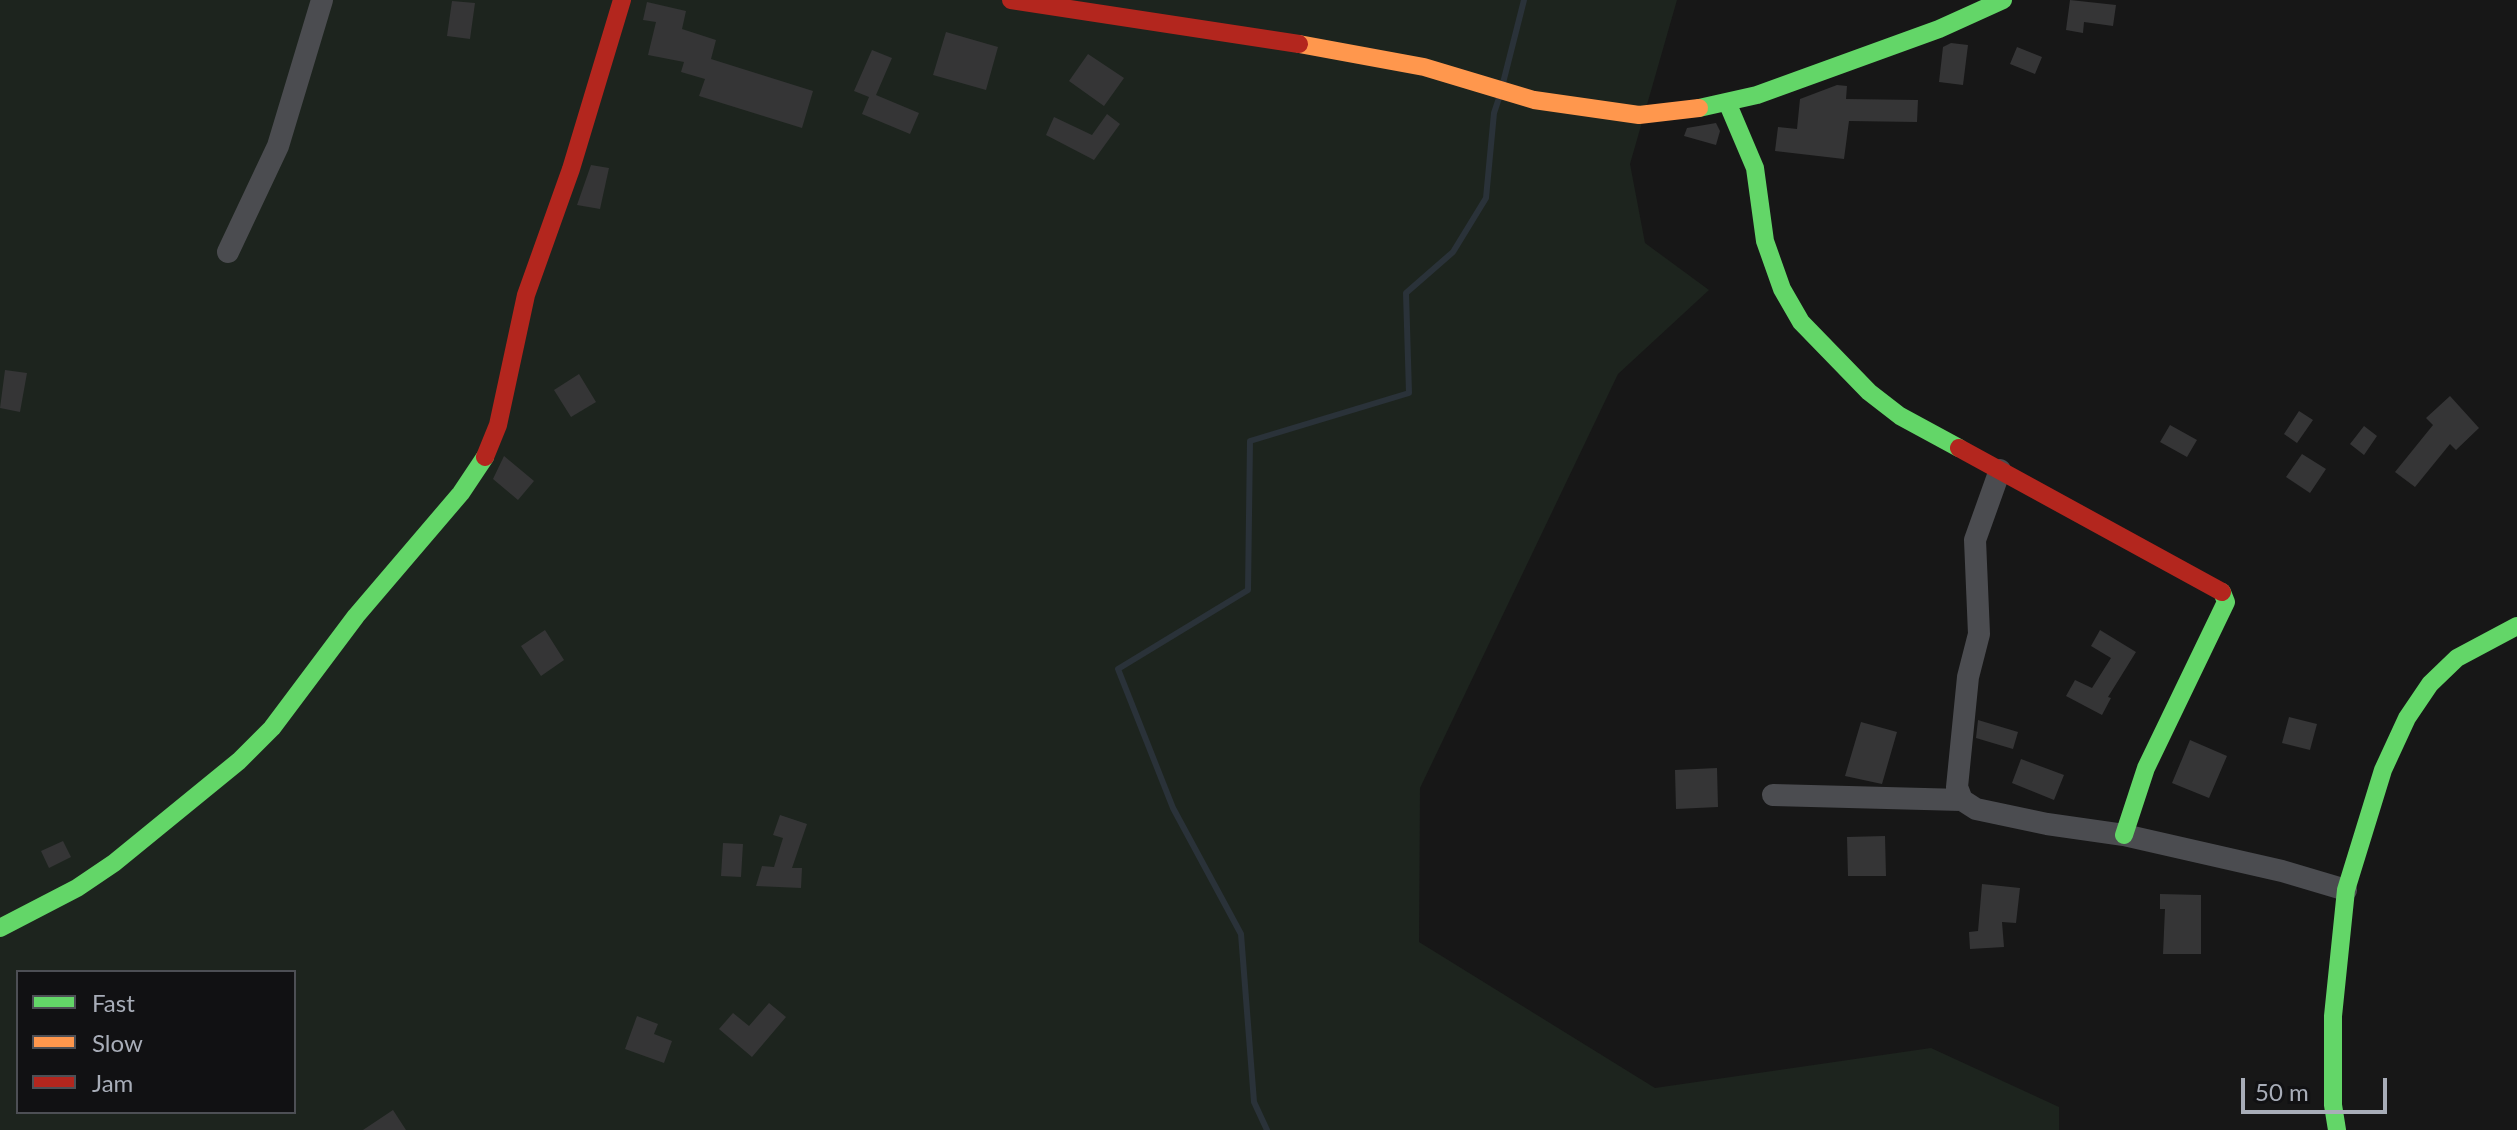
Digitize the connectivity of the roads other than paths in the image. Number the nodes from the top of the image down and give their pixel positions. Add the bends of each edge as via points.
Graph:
1 (322, 0) edge
2 (622, 0) edge
3 (1011, 0) edge
4 (2003, 0) edge
5 (1727, 102) junction
6 (228, 252) dead end
7 (2000, 470) junction
8 (2517, 626) edge
9 (1773, 795) dead end
10 (1962, 800) junction
11 (2124, 835) junction
12 (2346, 890) junction
13 (0, 928) edge
14 (2337, 1130) edge

1 - 6 street via 278,146
2 - 13 street via 526,295 498,425 482,463 272,728 239,761 114,863
3 - 5 street via 1424,67 1534,100 1622,114
4 - 5 street via 1939,29
5 - 7 street via 1755,168 1765,241 1801,322 1900,416
7 - 10 street via 1975,540 1979,634 1966,692 1957,787
7 - 11 street via 2224,594 2226,602 2146,768
8 - 12 street via 2457,658 2430,684 2407,718 2383,770
9 - 10 street
10 - 11 street via 1976,809
11 - 12 street
12 - 14 street via 2333,1016

